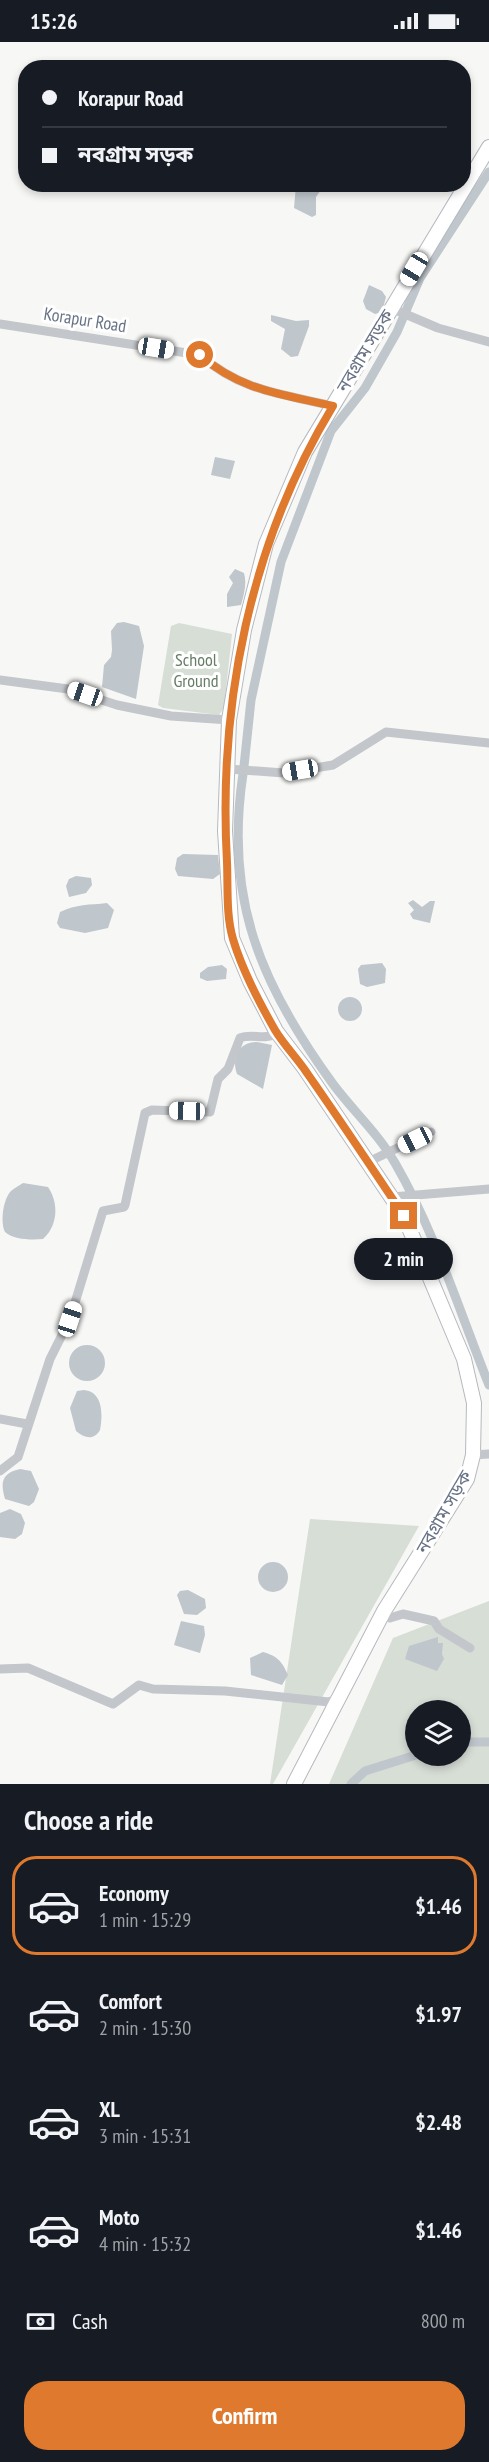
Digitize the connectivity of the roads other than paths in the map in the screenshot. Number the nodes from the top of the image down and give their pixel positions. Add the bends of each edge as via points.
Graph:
1 (489, 147) edge
2 (471, 177) edge
3 (462, 192) edge
4 (391, 308) junction
5 (0, 324) edge
6 (489, 342) edge
7 (333, 406) junction
8 (0, 680) edge
9 (229, 720) junction
10 (489, 743) edge
11 (228, 769) junction
12 (277, 1033) junction
13 (430, 1132) dead end
14 (368, 1162) junction
15 (489, 1189) edge
16 (392, 1197) junction
17 (0, 1419) edge
18 (27, 1424) junction
19 (489, 1454) edge
20 (473, 1455) junction
21 (0, 1471) edge
22 (382, 1615) junction
23 (470, 1648) dead end
24 (0, 1669) edge
25 (339, 1698) junction
26 (294, 1784) edge

1 - 2 main road, নবগ্রাম সড়ক
3 - 4 main road, নবগ্রাম সড়ক
4 - 6 street via 438,328
4 - 7 main road, নবগ্রাম সড়ক
5 - 7 street, Korapur Road via 200,355 219,372 244,385
7 - 9 main road, নবগ্রাম সড়ক via 305,452 266,544 244,630
8 - 9 street via 68,689 117,705 171,716
9 - 11 main road, নবগ্রাম সড়ক
10 - 11 street via 386,732 333,765 284,773
11 - 12 main road, নবগ্রাম সড়ক via 225,831 232,938
12 - 14 main road, নবগ্রাম সড়ক
12 - 18 street via 240,1038 228,1069 218,1079 210,1112 145,1113 124,1208 103,1211 70,1319 50,1359
13 - 14 street
14 - 16 main road, নবগ্রাম সড়ক
15 - 16 street
16 - 20 main road, নবগ্রাম সড়ক via 404,1216 464,1359 474,1403
17 - 18 street
18 - 21 street via 18,1457
19 - 20 street
20 - 22 main road, নবগ্রাম সড়ক via 467,1479
22 - 23 street via 390,1618 403,1614 434,1621 439,1629
22 - 25 main road, নবগ্রাম সড়ক
24 - 25 street via 28,1668 113,1704 139,1685 329,1701
25 - 26 main road, নবগ্রাম সড়ক

